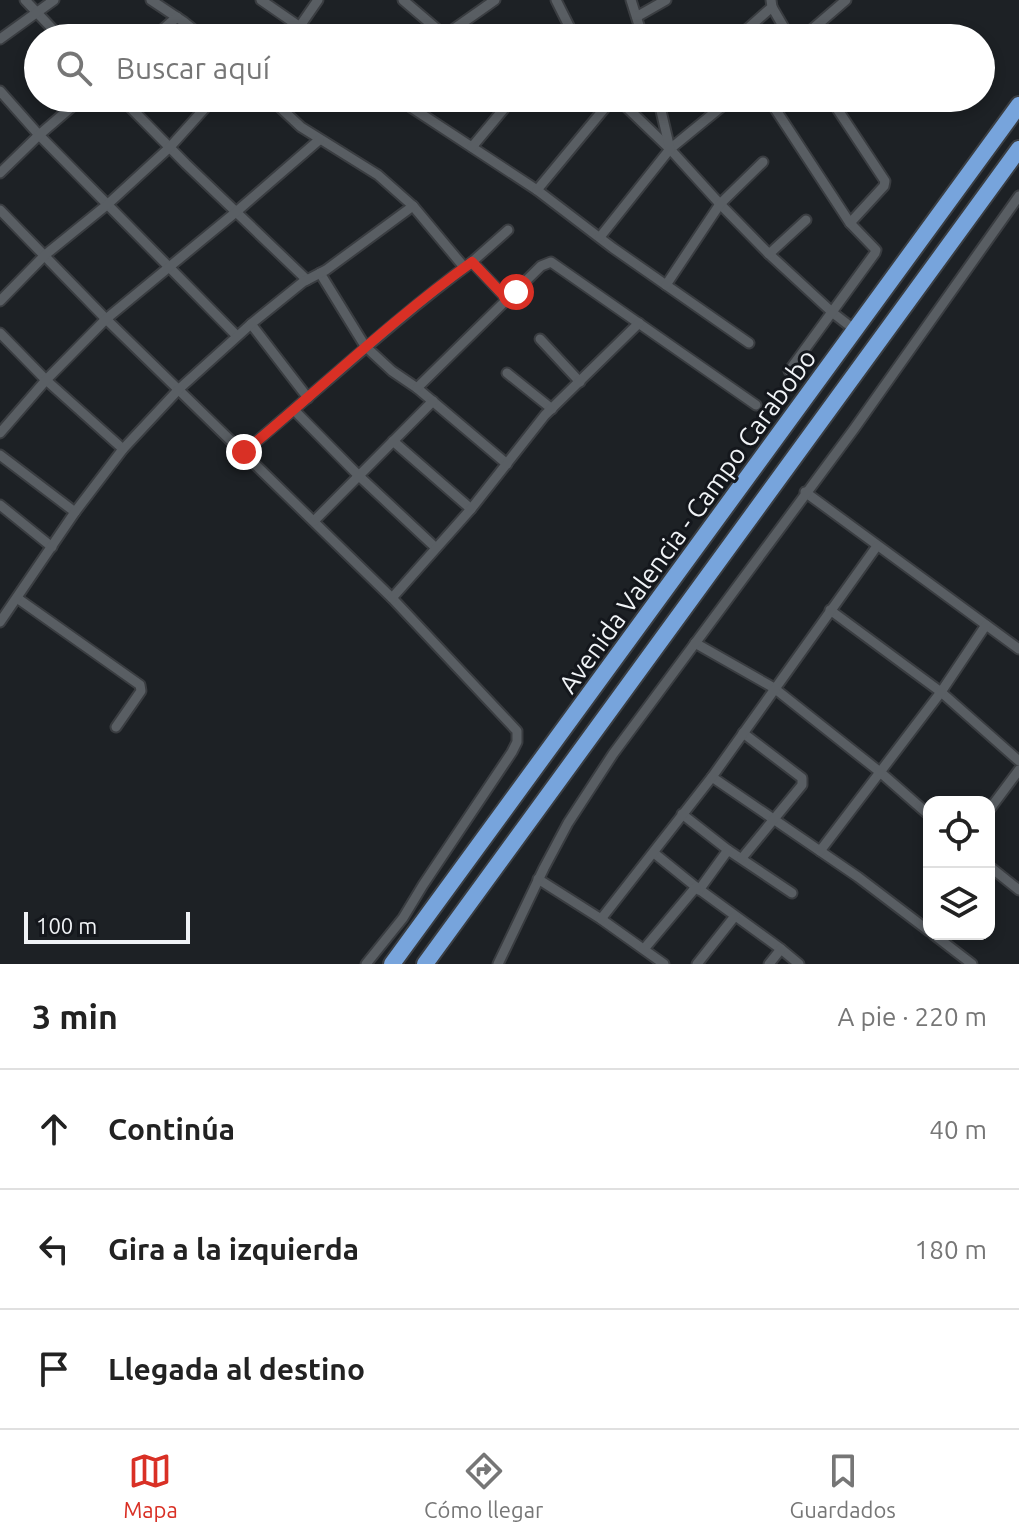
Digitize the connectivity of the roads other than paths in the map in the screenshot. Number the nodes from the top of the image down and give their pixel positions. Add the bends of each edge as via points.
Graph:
1 (25, 0) edge
2 (54, 0) edge
3 (151, 0) edge
4 (261, 0) edge
5 (318, 0) edge
6 (403, 0) edge
7 (495, 0) edge
8 (556, 0) edge
9 (631, 0) edge
10 (666, 0) edge
11 (846, 0) edge
12 (771, 4) edge
13 (36, 13) junction
14 (638, 16) junction
15 (177, 17) junction
16 (47, 24) edge
17 (169, 24) edge
18 (186, 24) edge
19 (297, 24) edge
20 (301, 24) edge
21 (428, 24) edge
22 (461, 24) edge
23 (566, 24) edge
24 (640, 24) edge
25 (751, 24) edge
26 (782, 24) edge
27 (818, 24) edge
28 (0, 39) edge
29 (0, 91) edge
30 (1019, 105) edge
31 (66, 112) edge
32 (135, 112) edge
33 (201, 112) edge
34 (285, 112) edge
35 (418, 112) edge
36 (501, 112) edge
37 (603, 112) edge
38 (630, 112) edge
39 (661, 112) edge
40 (715, 112) edge
41 (777, 112) edge
42 (839, 112) edge
43 (39, 135) junction
44 (319, 140) junction
45 (170, 147) junction
46 (472, 147) junction
47 (670, 149) junction
48 (1019, 149) edge
49 (763, 162) dead end
50 (0, 173) edge
51 (537, 190) junction
52 (1019, 196) edge
53 (108, 204) junction
54 (720, 204) junction
55 (413, 206) junction
56 (0, 210) edge
57 (236, 212) junction
58 (806, 220) dead end
59 (850, 223) junction
60 (508, 230) dead end
61 (600, 237) junction
62 (769, 254) junction
63 (45, 255) junction
64 (468, 264) junction
65 (169, 267) junction
66 (320, 273) junction
67 (307, 280) junction
68 (666, 285) junction
69 (508, 300) junction
70 (0, 301) edge
71 (833, 313) junction
72 (106, 319) junction
73 (639, 323) junction
74 (251, 324) junction
75 (855, 330) junction
76 (0, 333) edge
77 (237, 336) junction
78 (540, 339) dead end
79 (749, 343) dead end
80 (365, 346) junction
81 (789, 371) dead end
82 (507, 373) dead end
83 (46, 380) junction
84 (580, 382) junction
85 (417, 388) junction
86 (179, 389) junction
87 (308, 398) junction
88 (433, 401) junction
89 (756, 405) dead end
90 (552, 409) junction
91 (294, 410) junction
92 (0, 433) edge
93 (393, 441) junction
94 (123, 449) junction
95 (244, 452) junction
96 (0, 455) edge
97 (507, 464) junction
98 (359, 476) junction
99 (805, 492) junction
100 (0, 505) edge
101 (471, 509) junction
102 (75, 512) junction
103 (314, 521) junction
104 (877, 546) junction
105 (52, 547) junction
106 (436, 548) junction
107 (17, 598) junction
108 (392, 598) junction
109 (830, 610) junction
110 (0, 622) edge
111 (986, 625) junction
112 (695, 643) junction
113 (1019, 649) edge
114 (774, 688) junction
115 (941, 692) junction
116 (116, 727) dead end
117 (743, 733) junction
118 (1019, 761) edge
119 (1019, 770) edge
120 (880, 772) junction
121 (712, 777) junction
122 (995, 802) edge
123 (923, 810) edge
124 (682, 814) junction
125 (773, 819) junction
126 (728, 850) junction
127 (820, 851) junction
128 (654, 853) junction
129 (742, 858) junction
130 (992, 868) edge
131 (538, 879) junction
132 (423, 885) junction
133 (697, 888) junction
134 (1019, 890) edge
135 (792, 893) dead end
136 (439, 901) junction
137 (735, 916) junction
138 (601, 919) junction
139 (923, 926) edge
140 (941, 940) edge
141 (644, 949) junction
142 (781, 949) junction
143 (366, 964) edge
144 (392, 964) edge
145 (425, 964) edge
146 (498, 964) edge
147 (664, 964) edge
148 (697, 964) edge
149 (769, 964) edge
150 (799, 964) edge
151 (972, 964) edge

1 - 13 street
2 - 13 street
3 - 15 street
4 - 19 street
5 - 20 street
6 - 21 street
7 - 22 street
8 - 23 street
9 - 14 street
10 - 14 street
11 - 27 street
12 - 25 street
12 - 26 street
13 - 16 street
13 - 28 street
14 - 24 street
15 - 17 street
15 - 18 street
29 - 43 street
30 - 75 highway, Avenida Valencia - Campo Carabobo
31 - 43 street
32 - 45 street
33 - 45 street
34 - 44 street
35 - 46 street
36 - 46 street
37 - 51 street
38 - 47 street
39 - 47 street
40 - 47 street
41 - 59 street
42 - 59 street via 885,181
43 - 50 street
43 - 53 street
44 - 55 street via 378,175
44 - 57 street
45 - 53 street
45 - 57 street
46 - 51 street
47 - 54 street
47 - 61 street
48 - 145 highway, Avenida Valencia - Campo Carabobo
49 - 54 street
51 - 61 street
52 - 99 street
53 - 63 street
53 - 65 street
54 - 62 street
54 - 68 street
55 - 64 street
55 - 66 street
56 - 63 street
57 - 65 street
57 - 67 street
58 - 62 street
59 - 71 street via 875,253
60 - 64 street
61 - 68 street
62 - 71 street
63 - 70 street
63 - 72 street
64 - 69 street
64 - 80 street
65 - 72 street
65 - 77 street
66 - 67 street
66 - 80 street
67 - 74 street
68 - 79 street
69 - 73 street via 551,262
69 - 85 street
71 - 75 street
71 - 81 street
72 - 83 street
72 - 86 street
73 - 84 street
73 - 89 street
74 - 77 street
74 - 87 street
75 - 136 highway, Avenida Valencia - Campo Carabobo
76 - 83 street
77 - 86 street
78 - 84 street
80 - 85 street
80 - 87 street
82 - 90 street
83 - 92 street
83 - 94 street
84 - 90 street
85 - 88 street
86 - 94 street
86 - 95 street
87 - 91 street
88 - 93 street
88 - 97 street
90 - 97 street
91 - 95 street
91 - 98 street
93 - 98 street
93 - 101 street
94 - 102 street
95 - 103 street
96 - 102 street
97 - 101 street
98 - 103 street
98 - 106 street
99 - 104 street
99 - 112 street
100 - 105 street
101 - 106 street
102 - 105 street
103 - 108 street
104 - 109 street
104 - 111 street
105 - 107 street
106 - 108 street
107 - 110 street
107 - 116 street via 140,685
108 - 132 street via 517,731 512,752
109 - 114 street
109 - 115 street
111 - 113 street
111 - 115 street
112 - 114 street
112 - 131 street via 613,754
114 - 117 street
114 - 120 street
115 - 118 street
115 - 120 street
117 - 121 street
117 - 125 street via 802,778 802,785
119 - 122 street
120 - 123 street
120 - 127 street
121 - 124 street
121 - 125 street
124 - 126 street
124 - 128 street
125 - 127 street
125 - 129 street
126 - 129 street
126 - 133 street
127 - 139 street
128 - 133 street
128 - 138 street
129 - 135 street
130 - 134 street
131 - 138 street
131 - 146 street
132 - 136 street
132 - 143 street
133 - 137 street
133 - 141 street
136 - 144 highway, Avenida Valencia - Campo Carabobo
137 - 142 street
137 - 148 street
138 - 141 street
140 - 151 street
141 - 147 street
142 - 149 street
142 - 150 street

